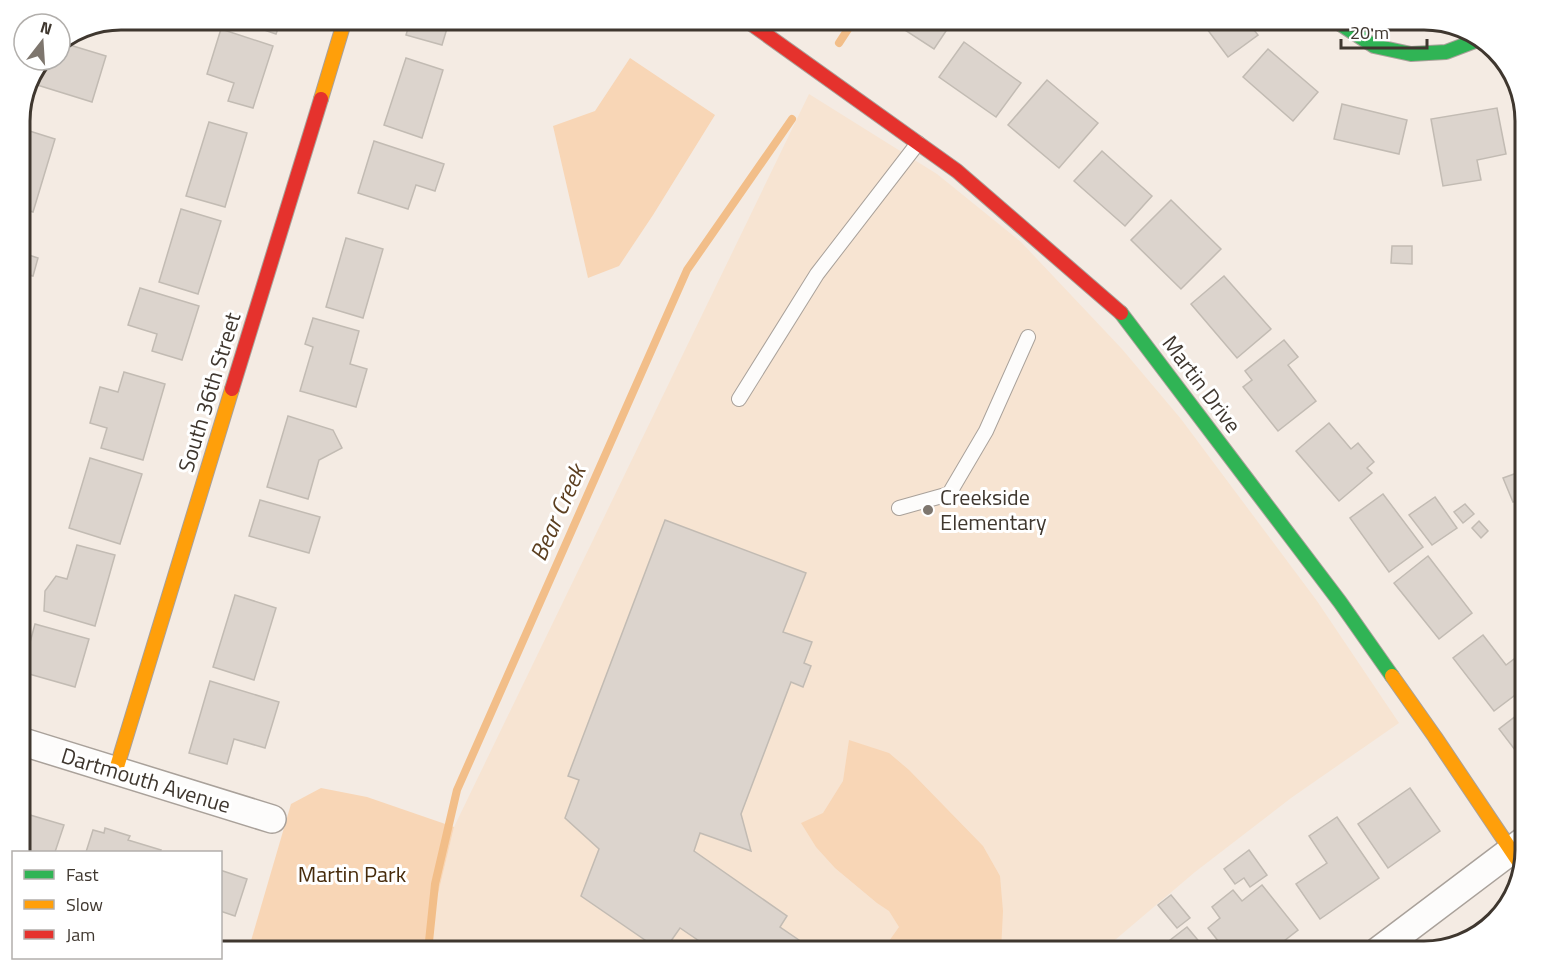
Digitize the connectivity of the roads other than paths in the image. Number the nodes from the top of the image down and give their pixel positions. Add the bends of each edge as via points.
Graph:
1 (342, 30) edge
2 (760, 30) edge
3 (1349, 30) edge
4 (1470, 43) edge
5 (918, 143) junction
6 (1028, 337) dead end
7 (739, 399) dead end
8 (899, 508) dead end
9 (30, 744) edge
10 (116, 770) junction
11 (272, 819) dead end
12 (1515, 847) edge
13 (1515, 855) edge
14 (1392, 941) edge

1 - 10 street, South 36th Street
2 - 5 street, Martin Drive
3 - 4 street via 1374,46 1410,54 1446,51
5 - 7 lane via 817,274
5 - 12 street, Martin Drive via 957,171 1124,316 1340,602
6 - 8 lane via 986,431 950,494
9 - 10 street, Dartmouth Avenue
10 - 11 street, Dartmouth Avenue
13 - 14 street

